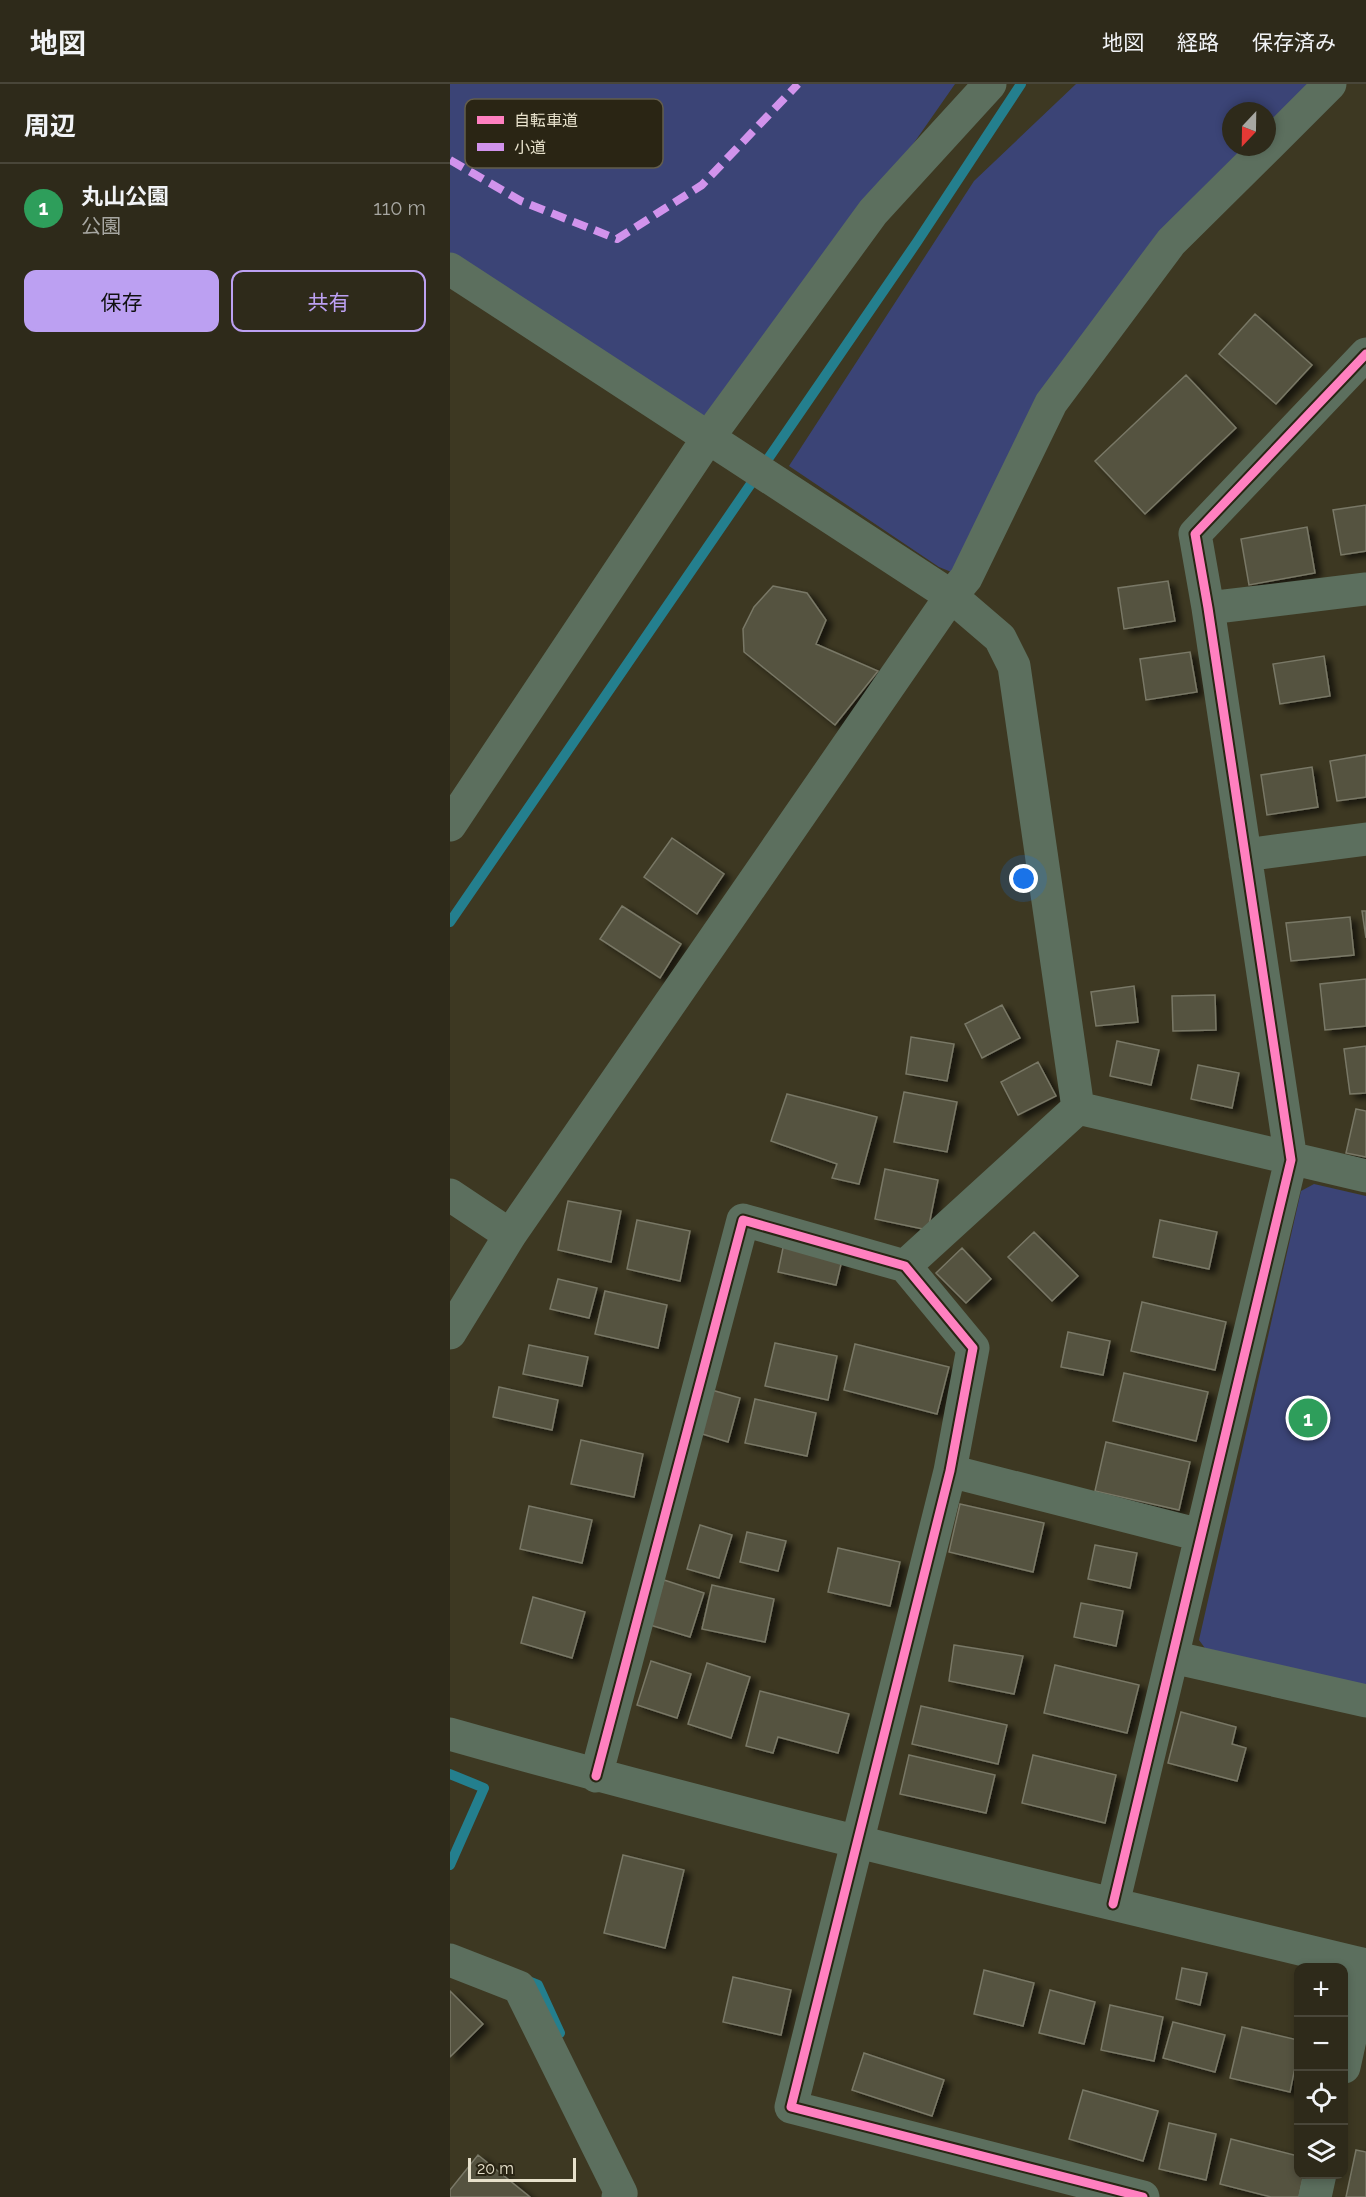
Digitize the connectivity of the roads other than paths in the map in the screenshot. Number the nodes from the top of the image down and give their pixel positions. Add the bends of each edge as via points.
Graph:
1 (990, 84) edge
2 (1330, 84) edge
3 (1276, 138) edge
4 (1258, 156) edge
5 (450, 269) edge
6 (1366, 354) edge
7 (708, 438) junction
8 (1366, 589) edge
9 (951, 596) junction
10 (1208, 608) junction
11 (450, 825) edge
12 (1366, 839) edge
13 (1245, 855) junction
14 (1077, 1108) junction
15 (1291, 1160) junction
16 (1366, 1176) edge
17 (450, 1195) edge
18 (510, 1235) junction
19 (905, 1266) junction
20 (450, 1333) edge
21 (950, 1471) junction
22 (1200, 1535) junction
23 (1172, 1657) junction
24 (1366, 1701) edge
25 (450, 1734) edge
26 (596, 1776) junction
27 (856, 1841) junction
28 (1113, 1904) junction
29 (450, 1960) edge
30 (1366, 1966) edge
31 (1348, 2049) edge
32 (1319, 2179) edge
33 (1075, 2189) edge
34 (618, 2197) edge
35 (1143, 2197) edge
36 (1315, 2197) edge

1 - 7 street via 873,212
2 - 3 street
4 - 9 street via 1171,242 1051,403 966,578
5 - 7 street
6 - 10 street via 1195,534
7 - 9 street
7 - 11 street
8 - 10 street
9 - 14 street via 1000,638 1014,666
9 - 18 street
10 - 13 street
12 - 13 street
13 - 15 street
14 - 15 street
14 - 19 street
15 - 16 street
15 - 22 street
17 - 18 street
18 - 20 street
19 - 21 street via 973,1348
19 - 26 street via 743,1220
21 - 22 street
21 - 27 street
22 - 23 street
23 - 24 street
23 - 28 street
25 - 26 street
26 - 27 street
27 - 28 street
27 - 33 street via 791,2107
28 - 30 street
29 - 34 street via 519,1987 621,2193
30 - 31 street
32 - 36 street
33 - 35 street

